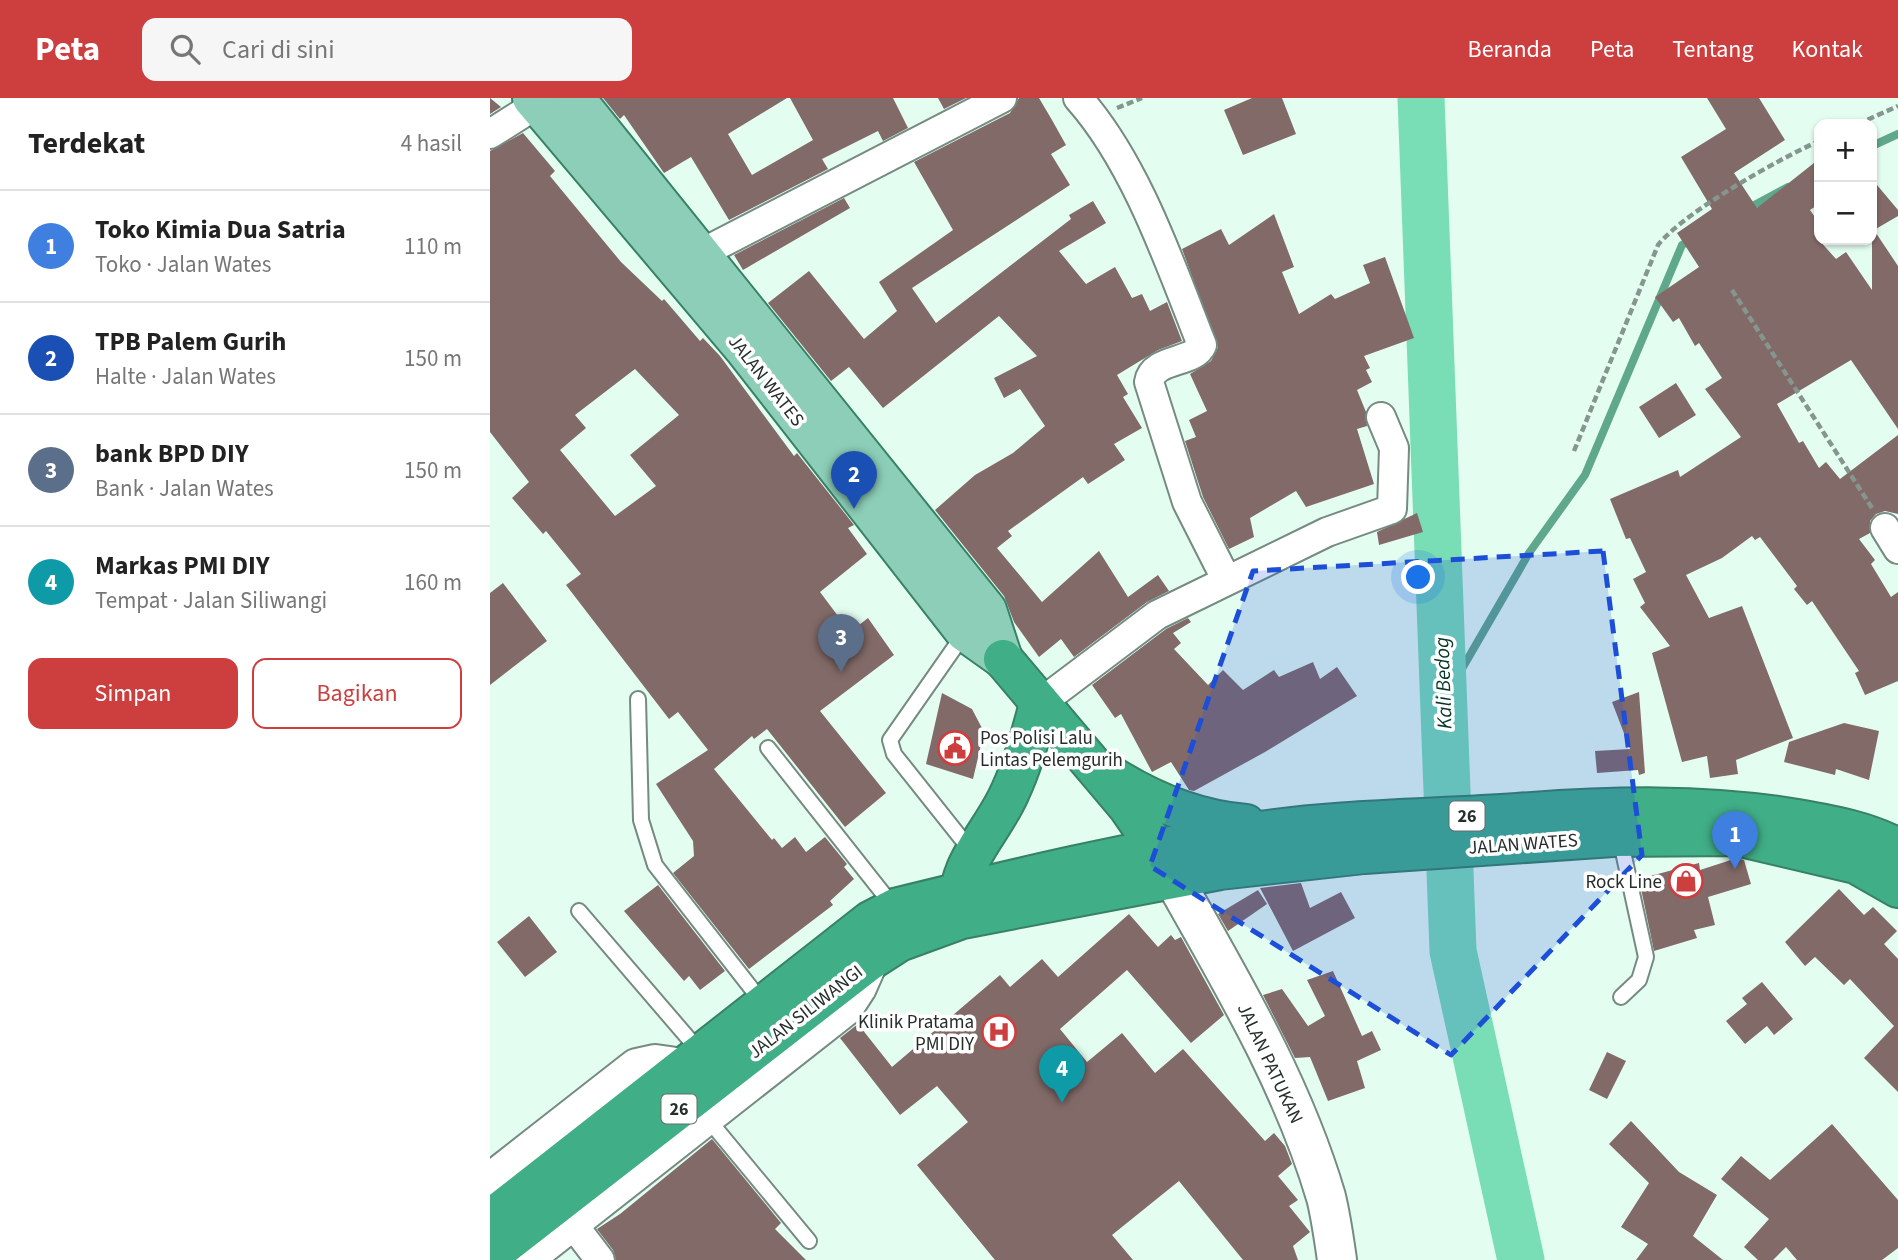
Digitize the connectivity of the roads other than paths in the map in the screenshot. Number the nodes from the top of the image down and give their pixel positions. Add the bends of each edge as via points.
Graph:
1 (575, 98) edge
2 (1002, 98) edge
3 (1078, 98) edge
4 (539, 100) edge
5 (490, 134) edge
6 (702, 253) junction
7 (1381, 416) dead end
8 (1226, 579) junction
9 (976, 621) junction
10 (1003, 659) joint
11 (638, 699) dead end
12 (1039, 704) junction
13 (768, 748) dead end
14 (1090, 763) junction
15 (1586, 823) junction
16 (1297, 828) junction
17 (1895, 833) edge
18 (1620, 837) junction
19 (1353, 840) junction
20 (974, 854) junction
21 (1165, 863) junction
22 (1898, 888) edge
23 (960, 906) junction
24 (579, 911) dead end
25 (905, 922) junction
26 (868, 962) junction
27 (1621, 997) dead end
28 (765, 1006) junction
29 (692, 1061) junction
30 (705, 1117) junction
31 (490, 1183) edge
32 (571, 1222) junction
33 (809, 1241) dead end
34 (497, 1248) edge
35 (600, 1260) edge
36 (1337, 1260) edge

1 - 6 main road, JALAN WATES
2 - 6 street
3 - 8 street via 1095,117 1142,194 1202,345 1156,369 1149,382 1187,502
4 - 5 street
4 - 9 main road, JALAN WATES
6 - 9 main road, JALAN WATES
7 - 8 street via 1394,449 1392,509 1326,532
8 - 12 street via 1157,615
9 - 10 main road, JALAN WATES
9 - 20 lane via 890,740 894,754
10 - 12 highway, JALAN WATES
11 - 28 lane via 641,820 654,865
12 - 14 highway, JALAN WATES
12 - 20 highway via 1010,793
13 - 25 lane
14 - 16 highway via 1191,814 1221,822
14 - 21 highway, JALAN WATES
15 - 17 highway, JALAN WATES / 26 via 1664,806 1745,810
15 - 18 highway, JALAN WATES / 26
15 - 19 highway, JALAN WATES / 26
16 - 19 highway, JALAN WATES / 26
16 - 21 highway, JALAN WATES / 26 via 1255,832
18 - 22 highway, JALAN WATES / 26 via 1737,836 1856,864
18 - 27 lane via 1646,957 1639,980
19 - 21 highway, JALAN WATES / 26
20 - 23 highway
21 - 23 highway, JALAN SILIWANGI / 26
21 - 36 street, JALAN PATUKAN via 1259,1030 1297,1113 1326,1199
23 - 25 highway, JALAN SILIWANGI / 26
24 - 29 lane
25 - 26 highway, JALAN SILIWANGI / 26
25 - 28 highway, JALAN SILIWANGI / 26 via 870,921
26 - 30 street via 844,1007
26 - 34 highway, JALAN SILIWANGI / 26
28 - 29 highway, JALAN SILIWANGI / 26
29 - 31 street via 637,1068
29 - 34 highway, JALAN SILIWANGI / 26
30 - 32 street
30 - 33 lane
32 - 34 street
32 - 35 street

